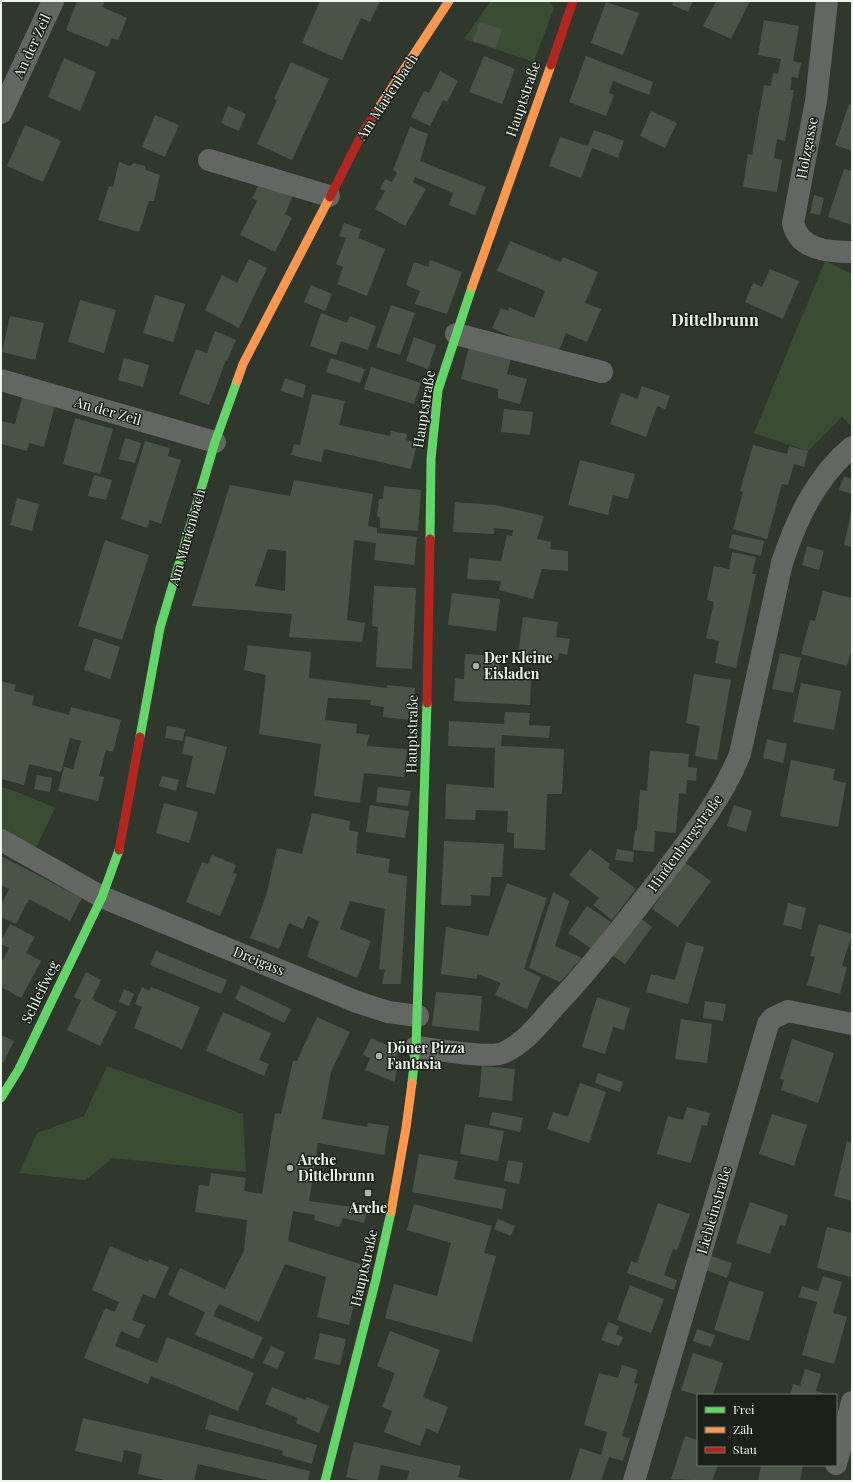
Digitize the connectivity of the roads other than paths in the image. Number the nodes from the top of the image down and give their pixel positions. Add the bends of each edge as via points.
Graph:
1 (53, 1) edge
2 (449, 1) edge
3 (573, 1) edge
4 (827, 1) edge
5 (1, 113) edge
6 (209, 160) dead end
7 (329, 196) junction
8 (852, 252) edge
9 (456, 334) junction
10 (602, 372) dead end
11 (1, 380) edge
12 (215, 442) junction
13 (852, 447) edge
14 (1, 840) edge
15 (102, 897) junction
16 (418, 1016) junction
17 (852, 1024) edge
18 (416, 1047) junction
19 (1, 1098) edge
20 (852, 1402) edge
21 (837, 1460) edge
22 (836, 1466) edge
23 (325, 1481) edge
24 (634, 1481) edge
25 (832, 1481) edge

1 - 5 street, An der Zeil
2 - 7 street, Am Marienbach via 362,134
3 - 9 street, Hauptstraße
4 - 8 street, Holzgasse via 816,101 794,223 796,232 804,243 826,250
6 - 7 street
7 - 12 street, Am Marienbach via 243,364
9 - 10 street
9 - 16 street, Hauptstraße via 438,390 431,459 427,725
11 - 12 street, An der Zeil
12 - 15 street, Am Marienbach via 160,628 118,854
13 - 18 street, Hindenburgstraße via 816,487 791,534 782,563 740,754 733,771 699,827 626,923 577,982 517,1045 502,1053 484,1055
14 - 15 street, Dreigass
15 - 16 street, Dreigass via 357,1002 388,1012
15 - 19 street, Schleifweg via 19,1069
16 - 18 street, Hauptstraße
17 - 24 street, Liebleinstraße via 788,1011 773,1018 768,1024
18 - 23 street, Hauptstraße via 394,1197
20 - 21 street
22 - 25 street

